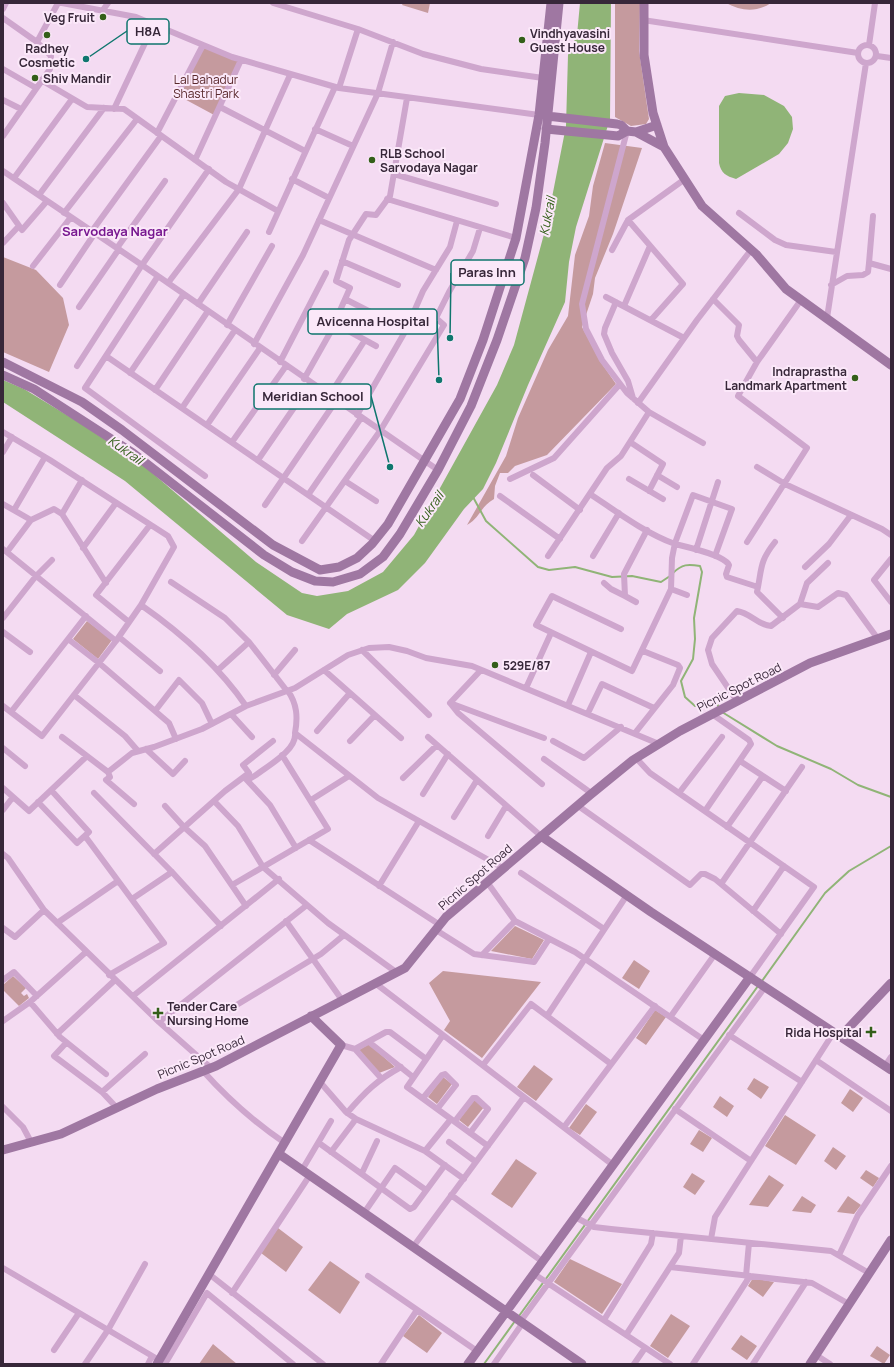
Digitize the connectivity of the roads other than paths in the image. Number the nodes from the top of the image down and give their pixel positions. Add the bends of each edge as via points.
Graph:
1 (6, 3) edge
2 (58, 3) edge
3 (62, 3) edge
4 (108, 3) edge
5 (273, 3) edge
6 (551, 3) edge
7 (559, 3) edge
8 (644, 3) edge
9 (875, 3) edge
10 (3, 9) edge
11 (103, 10) junction
12 (3, 18) edge
13 (643, 20) junction
14 (154, 24) junction
15 (358, 29) junction
16 (37, 42) junction
17 (392, 42) junction
18 (203, 44) junction
19 (869, 45) junction
20 (858, 53) junction
21 (877, 56) junction
22 (891, 58) edge
23 (241, 60) junction
24 (866, 64) junction
25 (3, 69) edge
26 (290, 75) junction
27 (543, 78) junction
28 (42, 80) junction
29 (337, 87) junction
30 (36, 88) junction
31 (378, 93) junction
32 (407, 98) junction
33 (72, 99) junction
34 (3, 100) edge
35 (220, 107) junction
36 (104, 108) junction
37 (21, 109) junction
38 (114, 109) junction
39 (546, 116) junction
40 (137, 119) junction
41 (657, 125) junction
42 (315, 129) junction
43 (548, 129) junction
44 (265, 131) junction
45 (631, 132) junction
46 (159, 134) junction
47 (3, 136) edge
48 (535, 141) junction
49 (545, 143) junction
50 (354, 146) junction
51 (664, 147) junction
52 (305, 151) junction
53 (195, 160) junction
54 (209, 169) junction
55 (3, 171) edge
56 (394, 174) junction
57 (14, 178) junction
58 (292, 179) junction
59 (685, 179) junction
60 (165, 181) dead end
61 (239, 189) junction
62 (39, 195) junction
63 (329, 198) junction
64 (387, 199) junction
65 (47, 201) junction
66 (3, 203) edge
67 (496, 204) dead end
68 (278, 211) junction
69 (64, 213) junction
70 (739, 213) dead end
71 (873, 216) dead end
72 (71, 217) junction
73 (319, 220) junction
74 (628, 220) junction
75 (457, 221) junction
76 (19, 226) junction
77 (480, 228) junction
78 (94, 232) junction
79 (247, 232) dead end
80 (269, 232) dead end
81 (353, 234) junction
82 (516, 238) junction
83 (3, 243) edge
84 (272, 246) dead end
85 (650, 246) junction
86 (118, 248) junction
87 (612, 250) dead end
88 (751, 250) junction
89 (836, 252) junction
90 (342, 261) junction
91 (869, 263) junction
92 (142, 264) junction
93 (33, 266) dead end
94 (891, 269) edge
95 (436, 270) junction
96 (326, 273) dead end
97 (158, 276) junction
98 (168, 283) junction
99 (60, 285) dead end
100 (398, 285) dead end
101 (831, 285) junction
102 (184, 294) junction
103 (606, 297) dead end
104 (345, 299) junction
105 (713, 299) junction
106 (801, 300) junction
107 (616, 302) junction
108 (198, 304) junction
109 (624, 306) junction
110 (79, 307) dead end
111 (208, 311) junction
112 (827, 318) junction
113 (651, 320) junction
114 (334, 323) junction
115 (227, 325) junction
116 (235, 330) junction
117 (406, 330) junction
118 (684, 338) junction
119 (365, 340) junction
120 (254, 344) junction
121 (376, 346) dead end
122 (260, 348) junction
123 (106, 356) junction
124 (3, 362) edge
125 (280, 362) junction
126 (757, 362) junction
127 (891, 365) edge
128 (77, 366) dead end
129 (286, 366) junction
130 (130, 373) junction
131 (3, 375) edge
132 (304, 379) junction
133 (311, 383) junction
134 (620, 384) junction
135 (155, 390) junction
136 (329, 396) junction
137 (633, 398) junction
138 (336, 401) junction
139 (638, 404) junction
140 (182, 408) junction
141 (649, 412) junction
142 (359, 416) junction
143 (207, 425) junction
144 (380, 431) junction
145 (3, 432) edge
146 (12, 437) junction
147 (232, 442) junction
148 (630, 442) junction
149 (703, 442) dead end
150 (3, 452) edge
151 (45, 457) junction
152 (258, 460) junction
153 (425, 462) junction
154 (757, 467) dead end
155 (438, 470) junction
156 (533, 475) dead end
157 (657, 475) junction
158 (205, 476) dead end
159 (283, 477) junction
160 (510, 479) dead end
161 (629, 479) dead end
162 (82, 480) junction
163 (345, 481) junction
164 (718, 482) dead end
165 (785, 484) junction
166 (677, 487) dead end
167 (649, 491) junction
168 (590, 494) junction
169 (308, 495) junction
170 (500, 496) dead end
171 (663, 500) dead end
172 (712, 500) junction
173 (376, 501) dead end
174 (116, 503) junction
175 (3, 504) edge
176 (265, 505) dead end
177 (326, 508) junction
178 (14, 510) junction
179 (580, 510) junction
180 (619, 513) junction
181 (62, 514) junction
182 (851, 515) junction
183 (31, 520) junction
184 (150, 525) junction
185 (647, 530) junction
186 (891, 535) edge
187 (560, 539) junction
188 (302, 541) dead end
189 (375, 541) junction
190 (747, 542) dead end
191 (775, 542) dead end
192 (675, 544) junction
193 (83, 548) junction
194 (696, 550) junction
195 (5, 551) edge
196 (548, 556) dead end
197 (593, 556) dead end
198 (715, 556) junction
199 (891, 559) edge
200 (52, 560) dead end
201 (828, 564) dead end
202 (805, 566) dead end
203 (36, 576) junction
204 (171, 582) dead end
205 (604, 582) dead end
206 (106, 583) junction
207 (758, 587) junction
208 (671, 589) junction
209 (687, 595) dead end
210 (625, 596) junction
211 (636, 602) dead end
212 (891, 602) edge
213 (141, 604) junction
214 (800, 604) junction
215 (4, 614) edge
216 (86, 616) junction
217 (783, 618) junction
218 (129, 622) junction
219 (621, 629) dead end
220 (3, 632) edge
221 (551, 633) junction
222 (891, 634) edge
223 (68, 639) junction
224 (117, 639) junction
225 (878, 639) junction
226 (250, 642) junction
227 (295, 650) dead end
228 (362, 650) junction
229 (642, 651) junction
230 (30, 652) dead end
231 (590, 652) junction
232 (99, 663) junction
233 (218, 670) junction
234 (324, 670) junction
235 (481, 670) junction
236 (160, 671) dead end
237 (274, 675) junction
238 (526, 688) junction
239 (288, 691) junction
240 (350, 693) junction
241 (74, 695) junction
242 (737, 701) junction
243 (450, 703) junction
244 (568, 705) junction
245 (3, 706) edge
246 (246, 706) junction
247 (654, 708) junction
248 (155, 711) junction
249 (11, 712) junction
250 (588, 713) junction
251 (714, 713) junction
252 (231, 714) junction
253 (375, 715) junction
254 (429, 715) dead end
255 (212, 724) junction
256 (621, 727) junction
257 (316, 730) dead end
258 (295, 733) junction
259 (634, 733) junction
260 (428, 736) dead end
261 (62, 737) dead end
262 (252, 737) dead end
263 (722, 737) dead end
264 (401, 738) dead end
265 (544, 738) dead end
266 (176, 739) junction
267 (350, 741) dead end
268 (553, 741) dead end
269 (273, 742) dead end
270 (659, 744) junction
271 (437, 745) junction
272 (4, 749) edge
273 (146, 749) junction
274 (138, 751) junction
275 (448, 754) junction
276 (282, 755) junction
277 (87, 756) junction
278 (636, 758) junction
279 (544, 759) dead end
280 (185, 761) dead end
281 (740, 761) junction
282 (25, 766) dead end
283 (802, 767) dead end
284 (108, 772) junction
285 (246, 775) junction
286 (350, 776) junction
287 (763, 776) junction
288 (403, 778) dead end
289 (477, 780) junction
290 (542, 784) dead end
291 (3, 788) edge
292 (51, 790) junction
293 (786, 791) junction
294 (94, 793) dead end
295 (591, 793) junction
296 (679, 793) junction
297 (423, 794) dead end
298 (14, 797) junction
299 (311, 800) junction
300 (214, 801) junction
301 (38, 802) junction
302 (134, 804) dead end
303 (577, 805) junction
304 (165, 806) dead end
305 (506, 806) junction
306 (3, 810) edge
307 (705, 811) junction
308 (454, 817) dead end
309 (419, 821) junction
310 (184, 827) junction
311 (727, 827) junction
312 (85, 836) junction
313 (488, 836) dead end
314 (540, 836) junction
315 (309, 840) junction
316 (750, 842) junction
317 (296, 848) junction
318 (3, 854) edge
319 (154, 854) junction
320 (784, 866) junction
321 (263, 867) junction
322 (503, 868) junction
323 (172, 872) junction
324 (521, 873) dead end
325 (279, 880) junction
326 (118, 881) junction
327 (487, 882) junction
328 (721, 884) junction
329 (232, 885) junction
330 (379, 886) junction
331 (627, 895) junction
332 (132, 899) junction
333 (307, 905) junction
334 (246, 906) junction
335 (44, 910) junction
336 (753, 911) junction
337 (515, 920) junction
338 (286, 921) junction
339 (57, 923) junction
340 (221, 926) junction
341 (438, 927) junction
342 (3, 928) edge
343 (604, 929) junction
344 (780, 934) junction
345 (344, 935) junction
346 (549, 939) junction
347 (86, 952) junction
348 (715, 954) junction
349 (482, 955) junction
350 (313, 959) junction
351 (584, 959) junction
352 (396, 972) junction
353 (109, 974) junction
354 (3, 980) edge
355 (115, 980) junction
356 (375, 983) junction
357 (759, 983) junction
358 (891, 983) edge
359 (37, 996) junction
360 (133, 996) junction
361 (342, 1000) junction
362 (30, 1002) junction
363 (655, 1006) junction
364 (230, 1009) dead end
365 (311, 1016) junction
366 (547, 1016) junction
367 (671, 1016) junction
368 (3, 1021) edge
369 (159, 1022) junction
370 (57, 1034) junction
371 (837, 1034) junction
372 (443, 1035) junction
373 (729, 1035) junction
374 (704, 1040) junction
375 (369, 1042) junction
376 (66, 1043) junction
377 (341, 1045) junction
378 (355, 1049) junction
379 (145, 1054) dead end
380 (891, 1058) edge
381 (426, 1059) junction
382 (816, 1060) junction
383 (612, 1064) junction
384 (483, 1065) junction
385 (401, 1067) junction
386 (888, 1068) edge
387 (207, 1069) junction
388 (106, 1074) dead end
389 (413, 1077) junction
390 (381, 1078) junction
391 (320, 1082) junction
392 (802, 1082) junction
393 (102, 1092) junction
394 (524, 1097) junction
395 (423, 1098) junction
396 (3, 1107) edge
397 (117, 1108) junction
398 (438, 1108) junction
399 (675, 1109) junction
400 (891, 1111) edge
401 (347, 1113) junction
402 (356, 1119) junction
403 (453, 1120) junction
404 (331, 1121) dead end
405 (564, 1127) junction
406 (470, 1133) junction
407 (377, 1141) dead end
408 (31, 1142) junction
409 (449, 1142) dead end
410 (285, 1143) junction
411 (318, 1143) junction
412 (488, 1146) junction
413 (3, 1150) edge
414 (425, 1151) junction
415 (330, 1152) junction
416 (279, 1154) junction
417 (751, 1161) junction
418 (476, 1162) junction
419 (445, 1165) junction
420 (613, 1165) junction
421 (891, 1166) edge
422 (306, 1172) junction
423 (362, 1173) junction
424 (464, 1179) junction
425 (381, 1188) junction
426 (426, 1190) junction
427 (451, 1195) junction
428 (364, 1213) junction
429 (584, 1222) junction
430 (653, 1233) junction
431 (681, 1236) junction
432 (711, 1239) junction
433 (891, 1240) edge
434 (749, 1243) junction
435 (413, 1247) junction
436 (839, 1255) junction
437 (543, 1262) junction
438 (145, 1264) dead end
439 (670, 1267) junction
440 (3, 1268) edge
441 (869, 1273) junction
442 (209, 1274) junction
443 (534, 1274) junction
444 (368, 1276) dead end
445 (748, 1276) junction
446 (546, 1281) junction
447 (806, 1282) junction
448 (232, 1293) junction
449 (849, 1304) junction
450 (417, 1310) junction
451 (79, 1313) junction
452 (516, 1319) junction
453 (604, 1320) junction
454 (108, 1330) junction
455 (626, 1335) junction
456 (645, 1348) junction
457 (54, 1350) dead end
458 (477, 1351) junction
459 (816, 1355) junction
460 (158, 1361) edge
461 (85, 1364) edge
462 (148, 1364) edge
463 (293, 1364) edge
464 (323, 1364) edge
465 (381, 1364) edge
466 (468, 1364) edge
467 (494, 1364) edge
468 (582, 1364) edge
469 (634, 1364) edge
470 (670, 1364) edge
471 (693, 1364) edge
472 (753, 1364) edge
473 (810, 1364) edge
474 (830, 1364) edge

1 - 10 street
2 - 16 street
3 - 11 street
4 - 11 street
5 - 15 street
6 - 27 street
7 - 39 street
8 - 13 street
9 - 19 street
11 - 14 street
12 - 16 street
13 - 20 street
13 - 41 street via 644,55
14 - 18 street
14 - 38 street
15 - 17 street
15 - 29 street
16 - 28 street via 51,56 50,69
17 - 27 street via 423,54 481,69
17 - 31 street
18 - 23 street
18 - 46 street
19 - 20 street via 862,46
19 - 21 street via 875,49
20 - 24 street via 860,60
21 - 22 street
21 - 24 street via 873,62
23 - 26 street
23 - 35 street
24 - 89 street
25 - 30 street
26 - 29 street
26 - 44 street
27 - 39 street
28 - 30 street
28 - 33 street
29 - 31 street
29 - 42 street
30 - 37 street
31 - 32 street
31 - 50 street
32 - 39 street
32 - 56 street
33 - 36 street via 87,107
33 - 57 street
34 - 37 street
35 - 44 street
35 - 53 street
36 - 38 street
36 - 62 street
37 - 47 street
38 - 40 street via 124,109
39 - 43 street
39 - 45 street via 617,124
39 - 48 street
40 - 46 street
40 - 69 street
41 - 45 street
41 - 51 street
42 - 50 street
42 - 52 street
43 - 45 street via 614,136
43 - 49 street
44 - 52 street
44 - 61 street
45 - 51 street
45 - 134 street via 582,304 586,329 602,360
46 - 53 street
46 - 78 street
48 - 49 street
48 - 82 street
49 - 155 street via 536,208 525,258 471,406
50 - 63 street
51 - 59 street
52 - 58 street
53 - 54 street
54 - 61 street
54 - 92 street
55 - 57 street
56 - 64 street via 390,196
56 - 67 street
57 - 62 street
58 - 63 street
58 - 68 street
59 - 74 street
59 - 88 street via 702,206
60 - 86 street
61 - 68 street
61 - 98 street
62 - 65 street
63 - 73 street
64 - 75 street
64 - 81 street via 376,215 366,214
65 - 69 street
65 - 76 street via 22,230
66 - 76 street
68 - 80 street
69 - 72 street
70 - 89 street via 775,240 786,245
71 - 91 street
72 - 78 street
72 - 93 street
73 - 81 street
73 - 120 street via 303,255
74 - 85 street
74 - 87 street
75 - 77 street
75 - 95 street via 450,247
76 - 83 street
77 - 82 street
77 - 144 street via 473,251 436,318 444,325
78 - 86 street
78 - 99 street
79 - 108 street
81 - 90 street
81 - 95 street
82 - 153 street via 460,399
84 - 115 street
85 - 109 street
85 - 113 street via 683,284
86 - 92 street
86 - 110 street
88 - 105 street
88 - 106 street via 786,289
89 - 101 street
90 - 100 street
90 - 104 street via 336,281 350,288
91 - 94 street
91 - 101 street via 868,272 863,275 847,276
92 - 97 street
92 - 128 street
95 - 117 street
96 - 125 street
97 - 98 street
97 - 123 street
98 - 102 street
101 - 112 street
102 - 108 street
102 - 130 street
103 - 107 street
104 - 114 street
104 - 117 street
105 - 118 street
105 - 126 street via 739,325 737,336
106 - 112 street
106 - 126 street
107 - 109 street
107 - 137 street via 604,334 628,381
108 - 111 street
109 - 113 street
111 - 115 street
111 - 135 street
112 - 127 street
113 - 118 street
114 - 119 street
114 - 132 street
115 - 116 street
116 - 120 street
116 - 140 street
117 - 142 street
118 - 139 street
119 - 121 street
119 - 136 street
120 - 122 street
122 - 125 street
122 - 143 street
123 - 130 street
123 - 158 street via 85,388
124 - 189 street via 82,402 273,545 320,570 339,567 357,558
125 - 129 street
126 - 165 street via 738,396 807,448
129 - 132 street
129 - 147 street
130 - 135 street
131 - 155 street via 34,389 133,453 264,554 292,572 315,580 332,582 360,574 383,557 400,534
132 - 133 street
133 - 136 street
133 - 152 street
134 - 137 street
134 - 160 street via 554,458
135 - 140 street
136 - 138 street
137 - 139 street
138 - 142 street
138 - 159 street
139 - 141 street
140 - 143 street
141 - 148 street
141 - 149 street
142 - 144 street
142 - 169 street
143 - 147 street
144 - 153 street
144 - 163 street
145 - 146 street
146 - 150 street
146 - 151 street
147 - 152 street
148 - 157 street via 663,464
148 - 168 street
151 - 162 street
151 - 178 street
152 - 159 street
153 - 155 street
153 - 189 street
154 - 165 street
156 - 179 street
157 - 166 street
157 - 167 street
159 - 169 street
159 - 176 street
161 - 167 street
162 - 174 street
162 - 181 street
163 - 173 street
163 - 177 street
164 - 172 street
165 - 182 street
165 - 190 street
167 - 171 street
168 - 179 street
168 - 180 street
169 - 177 street
170 - 187 street
172 - 192 street via 693,495
172 - 194 street
172 - 198 street via 732,509
174 - 184 street
174 - 193 street
175 - 178 street
177 - 188 street
177 - 189 street
178 - 183 street
179 - 187 street
180 - 185 street
180 - 197 street
181 - 183 street via 54,509
181 - 193 street
182 - 186 street
182 - 202 street via 829,544
183 - 195 street
184 - 206 street
184 - 213 street via 168,536 174,547
185 - 192 street
185 - 210 street via 624,574
187 - 196 street
191 - 207 street via 761,562
192 - 194 street
192 - 208 street
193 - 206 street
194 - 198 street
195 - 203 street
198 - 207 street via 728,563 727,577
199 - 212 street via 874,580
200 - 203 street
201 - 214 street via 808,583
203 - 215 street
203 - 216 street
204 - 226 street via 225,618
205 - 210 street
206 - 218 street via 96,595
207 - 217 street via 757,595
208 - 209 street
208 - 229 street
210 - 211 street
213 - 218 street
213 - 233 street via 203,654
214 - 217 street
214 - 225 street via 818,606 838,593 846,595
216 - 223 street
216 - 224 street
217 - 242 street via 771,626 766,626 737,610 712,638 708,655
218 - 224 street
219 - 221 street via 552,596 536,625
220 - 230 street
221 - 231 street
221 - 238 street
222 - 225 street, Picnic Spot Road
223 - 232 street
223 - 249 street
224 - 232 street
224 - 236 street
225 - 242 street, Picnic Spot Road via 810,664
226 - 233 street
226 - 237 street
227 - 237 street
228 - 234 street via 348,655
228 - 235 street via 389,647
228 - 254 street
229 - 231 street via 634,670 631,671
229 - 247 street via 680,667 673,685
231 - 244 street
232 - 241 street
232 - 248 street
233 - 246 street
234 - 239 street
234 - 240 street
235 - 238 street
235 - 243 street
237 - 239 street
238 - 244 street
239 - 246 street
239 - 258 street via 294,699 298,719
240 - 253 street
240 - 257 street
241 - 249 street via 42,736
241 - 274 street via 125,736
242 - 251 street, Picnic Spot Road
243 - 265 street
243 - 290 street via 463,718
244 - 250 street
245 - 249 street
246 - 252 street
247 - 250 street via 602,684
247 - 259 street
248 - 255 street via 179,680 202,703
248 - 266 street via 169,723
250 - 256 street
251 - 270 street, Picnic Spot Road
251 - 281 street via 750,742 750,748
252 - 255 street
252 - 262 street
253 - 264 street
253 - 267 street
255 - 266 street
256 - 259 street
256 - 268 street via 584,758
258 - 276 street via 296,739 292,747
258 - 286 street
259 - 270 street
260 - 271 street
261 - 277 street
263 - 296 street
266 - 273 street
269 - 285 street via 242,765
270 - 278 street, Picnic Spot Road
271 - 275 street
271 - 288 street
272 - 282 street
273 - 274 street
273 - 280 street via 173,774
274 - 284 street
275 - 289 street
275 - 297 street
276 - 285 street via 251,778
276 - 299 street
277 - 284 street
277 - 292 street
278 - 295 street, Picnic Spot Road
278 - 296 street via 650,774
279 - 295 street
281 - 287 street
281 - 307 street
283 - 293 street
284 - 302 street via 110,777 106,780
285 - 300 street
285 - 317 street via 270,804
286 - 299 street
286 - 309 street via 378,798
287 - 293 street
287 - 311 street
289 - 305 street
289 - 308 street
291 - 298 street
292 - 301 street
292 - 312 street via 89,832
293 - 316 street
294 - 319 street
295 - 303 street, Picnic Spot Road
296 - 307 street
298 - 301 street via 29,811
298 - 306 street
299 - 315 street via 328,829
300 - 310 street
300 - 321 street via 238,826
301 - 312 street via 77,843
303 - 314 street, Picnic Spot Road
303 - 328 street via 690,885 701,874
304 - 310 street
305 - 313 street
305 - 314 street
307 - 311 street
309 - 322 street
309 - 330 street
310 - 319 street
310 - 329 street via 205,846
311 - 316 street
312 - 326 street
314 - 322 street, Picnic Spot Road
314 - 331 street
315 - 317 street
315 - 330 street
316 - 320 street
316 - 328 street
317 - 321 street
318 - 335 street
319 - 323 street
320 - 336 street
320 - 344 street via 814,887
321 - 325 street
321 - 329 street
322 - 327 street, Picnic Spot Road
323 - 332 street
323 - 340 street
324 - 343 street
325 - 333 street
325 - 334 street
326 - 332 street
326 - 339 street
327 - 337 street
327 - 341 street, Picnic Spot Road
328 - 336 street
329 - 334 street
330 - 341 street
331 - 343 street
331 - 348 street
332 - 353 street via 164,943
333 - 338 street
333 - 345 street
334 - 340 street
335 - 339 street
335 - 342 street via 15,937
336 - 344 street
337 - 346 street
337 - 349 street
338 - 350 street
338 - 369 street
339 - 347 street
340 - 360 street
341 - 349 street via 474,954
341 - 352 street, Picnic Spot Road via 405,968
343 - 351 street
344 - 357 street
345 - 350 street
345 - 352 street
346 - 349 street via 534,962
346 - 351 street
347 - 353 street
347 - 359 street
348 - 357 street
348 - 367 street
350 - 361 street
350 - 364 street
351 - 363 street
351 - 366 street
352 - 356 street, Picnic Spot Road
353 - 355 street
354 - 359 street via 14,972
355 - 360 street
355 - 370 street
356 - 361 street, Picnic Spot Road
356 - 372 street
357 - 371 street
357 - 373 street
357 - 374 street
358 - 371 street
359 - 362 street
360 - 369 street
361 - 365 street, Picnic Spot Road
362 - 368 street
362 - 370 street
363 - 367 street
363 - 383 street
365 - 377 street
365 - 387 street, Picnic Spot Road
366 - 383 street
366 - 384 street via 530,1004
367 - 374 street
369 - 387 street
370 - 376 street
371 - 382 street
371 - 386 street
372 - 381 street
372 - 384 street
373 - 392 street
373 - 399 street
374 - 420 street
375 - 378 street
375 - 381 street via 390,1032
375 - 385 street
376 - 388 street
376 - 393 street via 54,1056
377 - 378 street
377 - 391 street
378 - 390 street
379 - 393 street
380 - 386 street
381 - 389 street
382 - 392 street
382 - 400 street
383 - 405 street
384 - 394 street
385 - 389 street
385 - 390 street
387 - 397 street, Picnic Spot Road
387 - 410 street via 234,1104 258,1125
389 - 395 street via 407,1087
390 - 401 street via 365,1091
391 - 401 street
391 - 410 street
392 - 417 street
393 - 397 street
394 - 405 street
394 - 412 street
395 - 398 street
395 - 398 street via 445,1074 456,1085
396 - 408 street via 22,1127
397 - 408 street, Picnic Spot Road via 61,1134
398 - 403 street
399 - 417 street
399 - 429 street
401 - 402 street
402 - 414 street
402 - 415 street
403 - 406 street
403 - 406 street via 473,1098 476,1098 488,1109
403 - 414 street
404 - 411 street
405 - 420 street
406 - 412 street
407 - 423 street
408 - 413 street, Picnic Spot Road
409 - 418 street
410 - 416 street
411 - 415 street
411 - 422 street
412 - 418 street
414 - 419 street
415 - 423 street
416 - 422 street
416 - 442 street
417 - 432 street via 715,1217
418 - 424 street
419 - 424 street
419 - 426 street
420 - 429 street
421 - 436 street via 858,1215
422 - 428 street
422 - 448 street
423 - 425 street
424 - 427 street
425 - 426 street via 410,1209
425 - 426 street via 395,1168
425 - 428 street
427 - 435 street
427 - 437 street
428 - 435 street
429 - 430 street via 605,1229
429 - 437 street
429 - 446 street
430 - 431 street
430 - 453 street via 651,1244
431 - 432 street
431 - 439 street via 679,1253
432 - 434 street
433 - 441 street
434 - 436 street via 832,1251
434 - 445 street
435 - 452 street
436 - 441 street
437 - 443 street
438 - 454 street
439 - 445 street
439 - 455 street
440 - 451 street
441 - 449 street
442 - 448 street
442 - 460 street
443 - 446 street
443 - 452 street
444 - 450 street
445 - 447 street
445 - 471 street
446 - 452 street
446 - 453 street
447 - 449 street
447 - 472 street
448 - 464 street
449 - 459 street
450 - 458 street
450 - 465 street
451 - 454 street
451 - 457 street
452 - 458 street
452 - 467 street
452 - 468 street
453 - 455 street
454 - 460 street
454 - 461 street
455 - 456 street
456 - 469 street
456 - 470 street
458 - 466 street
459 - 473 street
459 - 474 street
460 - 462 street
460 - 463 street via 207,1294

